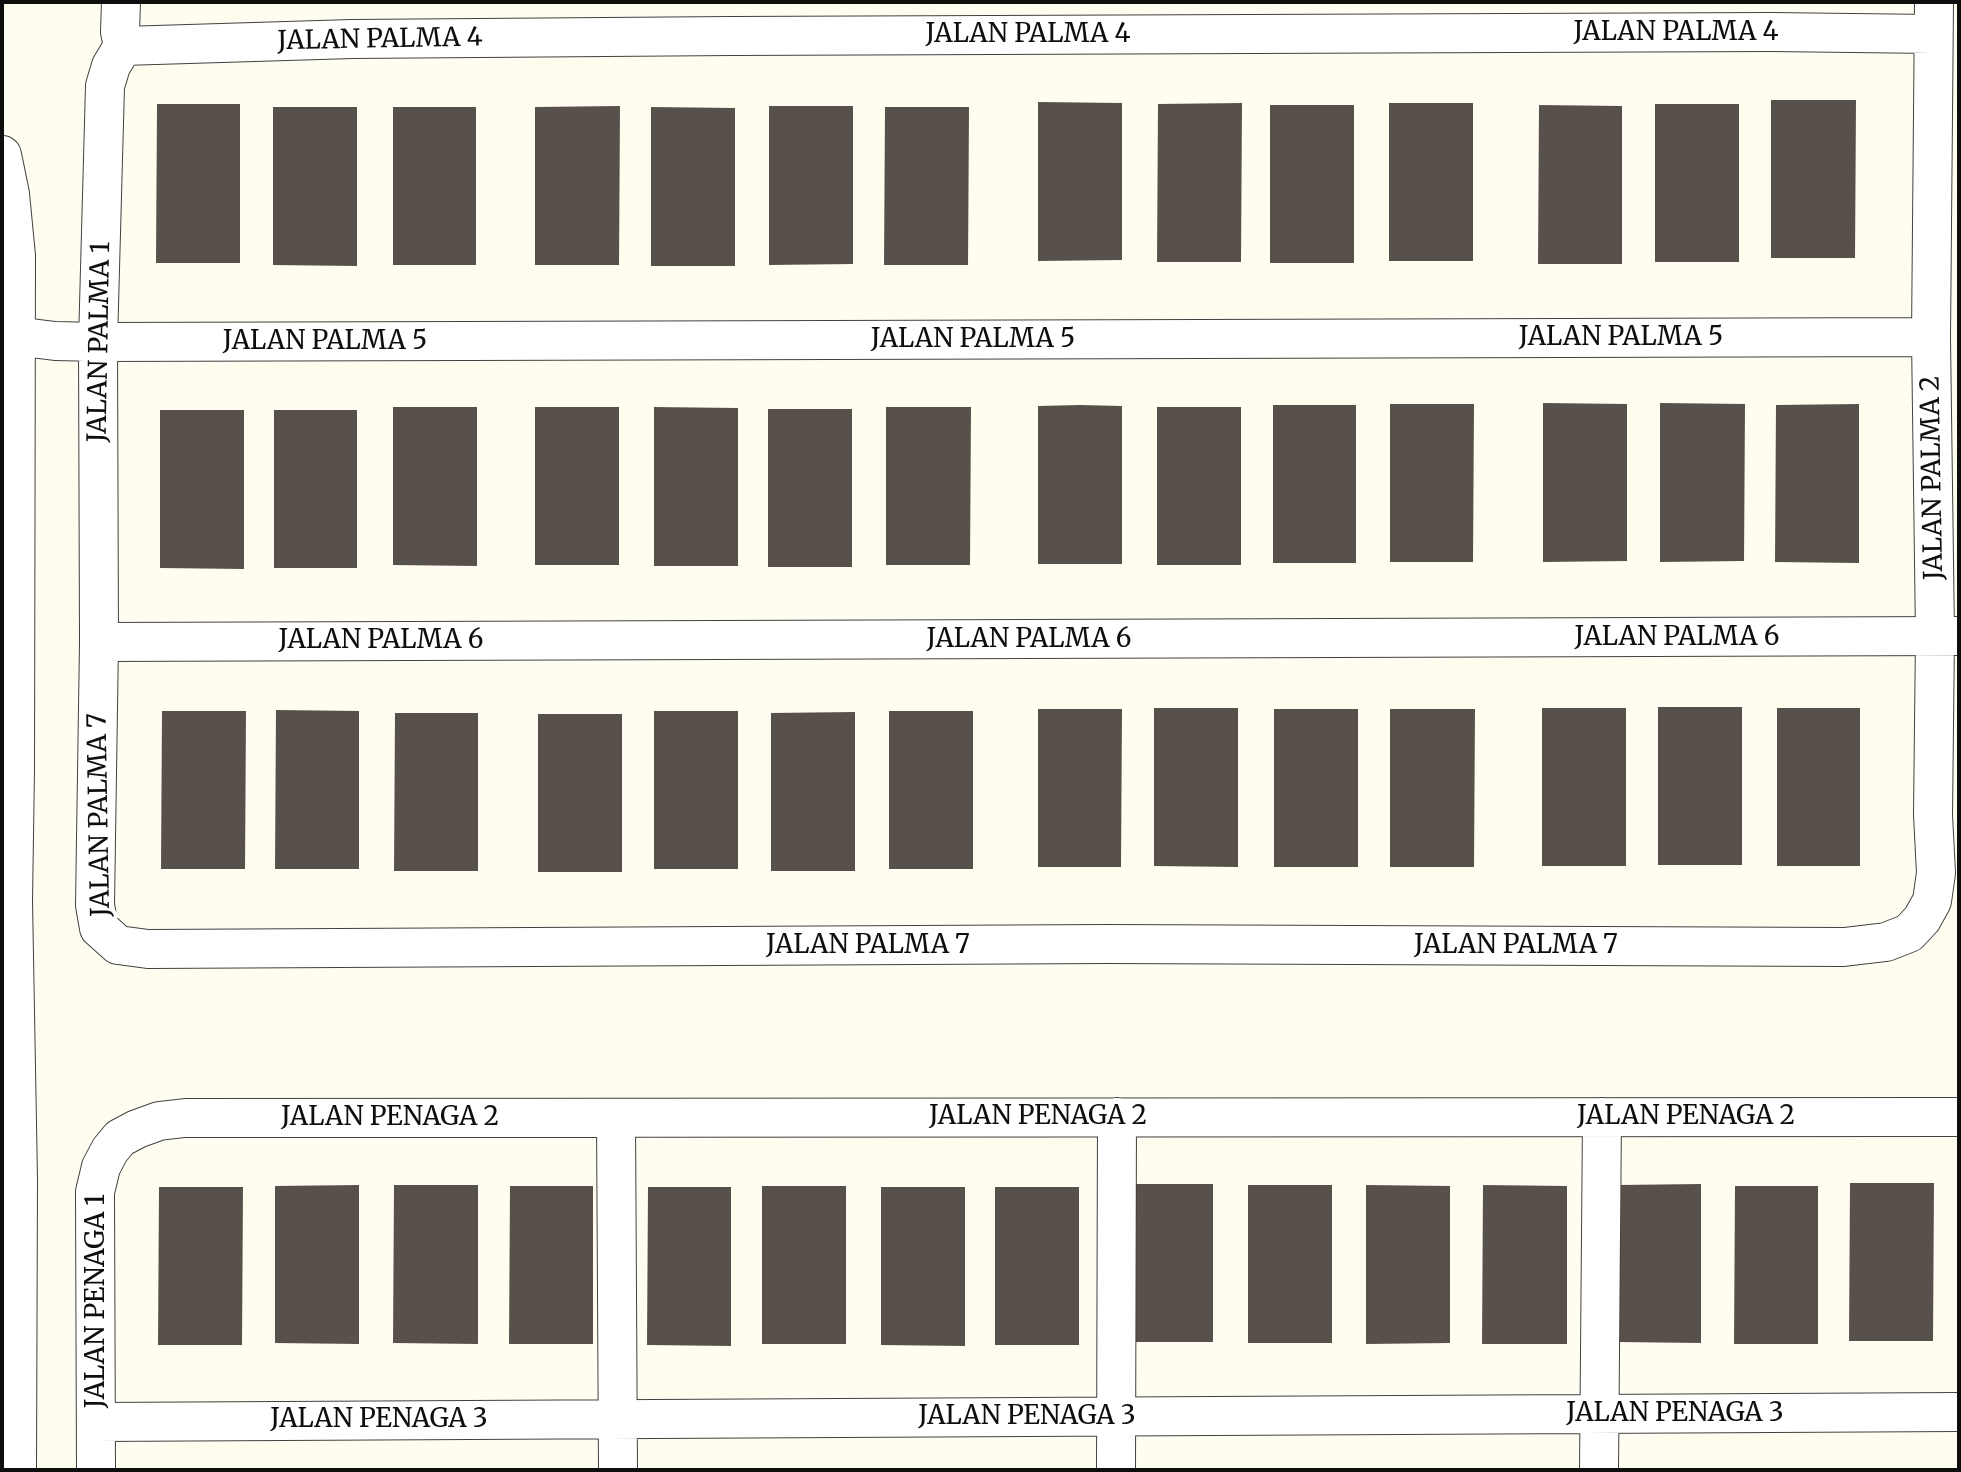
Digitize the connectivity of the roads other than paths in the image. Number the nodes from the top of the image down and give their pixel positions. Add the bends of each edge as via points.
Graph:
1 (121, 2) edge
2 (1933, 18) edge
3 (123, 46) junction
4 (2, 155) edge
5 (15, 336) junction
6 (1931, 337) junction
7 (98, 342) junction
8 (1947, 636) edge
9 (99, 642) junction
10 (8, 832) edge
11 (1922, 919) joint
12 (1117, 1117) junction
13 (1602, 1117) junction
14 (1959, 1117) edge
15 (616, 1118) junction
16 (120, 1138) joint
17 (1959, 1412) edge
18 (1600, 1414) junction
19 (1116, 1416) junction
20 (618, 1419) junction
21 (96, 1422) junction
22 (17, 1470) edge
23 (96, 1470) edge
24 (618, 1470) edge
25 (1116, 1470) edge
26 (1599, 1470) edge

1 - 3 street
2 - 3 street, JALAN PALMA 4 via 1755,32 700,36
2 - 6 street, JALAN PALMA 2
3 - 7 street, JALAN PALMA 1 via 105,86
4 - 5 street via 16,256
5 - 7 street, JALAN PALMA 5
5 - 10 street
6 - 7 street, JALAN PALMA 5
6 - 8 street, JALAN PALMA 2
7 - 9 street, JALAN PALMA 1
8 - 9 street, JALAN PALMA 6
8 - 11 street, JALAN PALMA 2 via 1933,815 1936,873 1932,901
9 - 11 street, JALAN PALMA 7 via 95,905 99,928 118,945 1844,947 1886,942 1909,933
10 - 22 street via 18,1179
12 - 13 street, JALAN PENAGA 2
12 - 15 street, JALAN PENAGA 2
12 - 19 street
13 - 14 street, JALAN PENAGA 2
13 - 18 street
15 - 16 street, JALAN PENAGA 2 via 185,1118 159,1121
15 - 20 street
16 - 21 street, JALAN PENAGA 1 via 101,1167 95,1192
17 - 18 street, JALAN PENAGA 3
18 - 19 street, JALAN PENAGA 3
18 - 26 street
19 - 20 street, JALAN PENAGA 3
19 - 25 street
20 - 21 street, JALAN PENAGA 3
20 - 24 street
21 - 23 street, JALAN PENAGA 1

